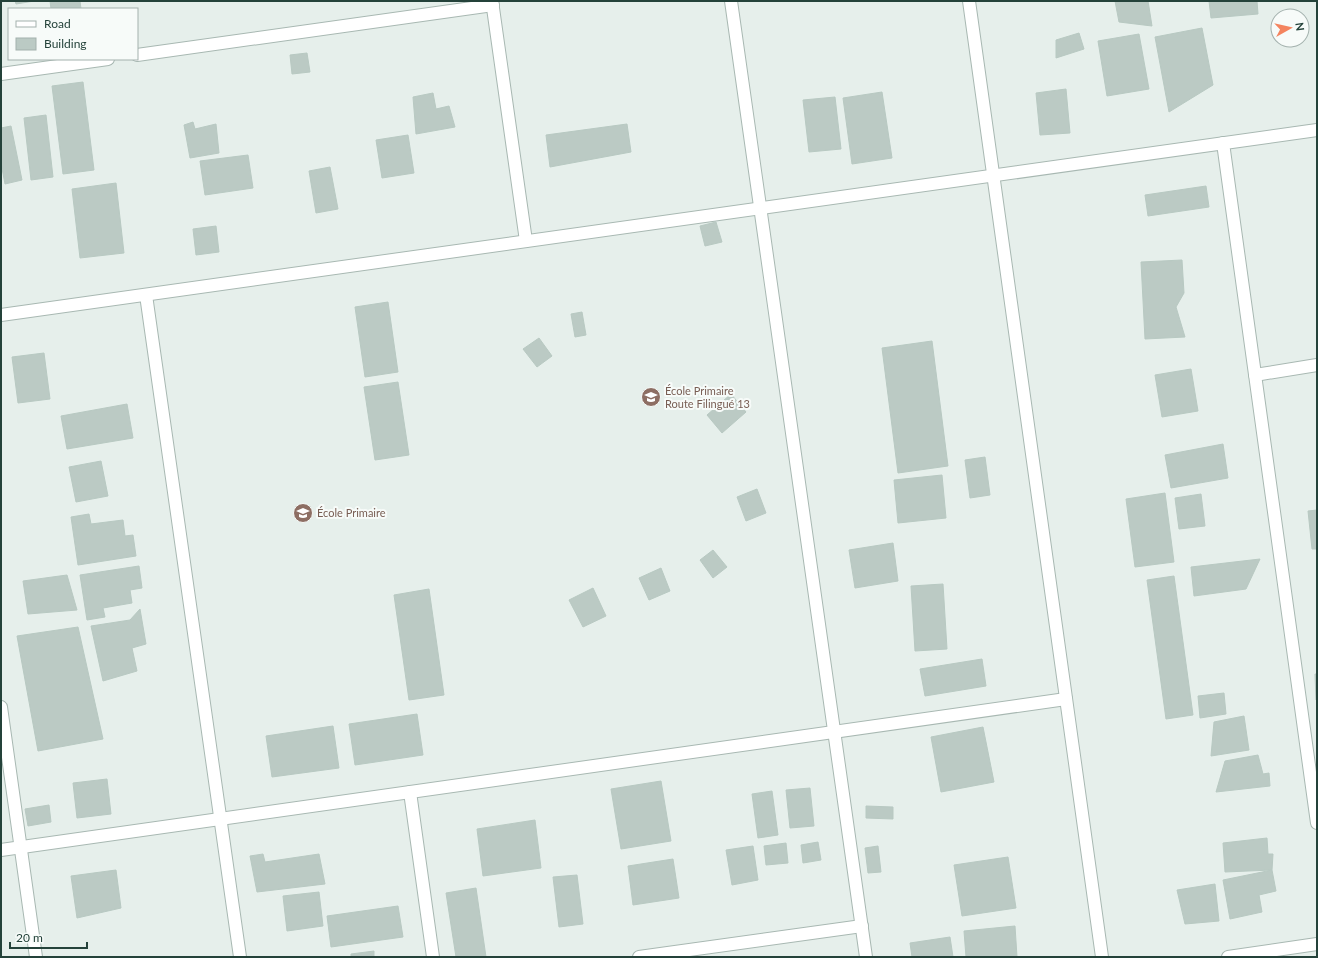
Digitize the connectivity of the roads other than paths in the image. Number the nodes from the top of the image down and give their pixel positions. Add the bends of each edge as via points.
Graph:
1 (731, 1) edge
2 (969, 1) edge
3 (492, 3) edge
4 (138, 55) edge
5 (101, 60) edge
6 (1, 74) edge
7 (1317, 130) edge
8 (1222, 143) junction
9 (994, 175) junction
10 (760, 208) junction
11 (526, 241) junction
12 (146, 295) junction
13 (1, 315) edge
14 (1317, 365) edge
15 (1255, 375) junction
16 (1066, 699) junction
17 (1, 707) edge
18 (834, 732) junction
19 (410, 792) junction
20 (220, 819) junction
21 (1317, 823) edge
22 (21, 847) junction
23 (1, 850) edge
24 (862, 926) junction
25 (1317, 944) edge
26 (36, 957) edge
27 (240, 957) edge
28 (433, 957) edge
29 (639, 957) edge
30 (866, 957) edge
31 (1102, 957) edge
32 (1228, 957) edge

1 - 10 street
2 - 9 street
3 - 4 street
3 - 11 street
5 - 6 street
7 - 8 street
8 - 9 street
8 - 15 street
9 - 10 street
9 - 16 street
10 - 11 street
10 - 18 street
11 - 12 street
12 - 13 street
12 - 20 street
14 - 15 street
15 - 21 street
16 - 18 street
16 - 31 street
17 - 22 street
18 - 19 street
18 - 24 street
19 - 20 street
19 - 28 street
20 - 22 street
20 - 27 street
22 - 23 street
22 - 26 street
24 - 29 street
24 - 30 street
25 - 32 street

